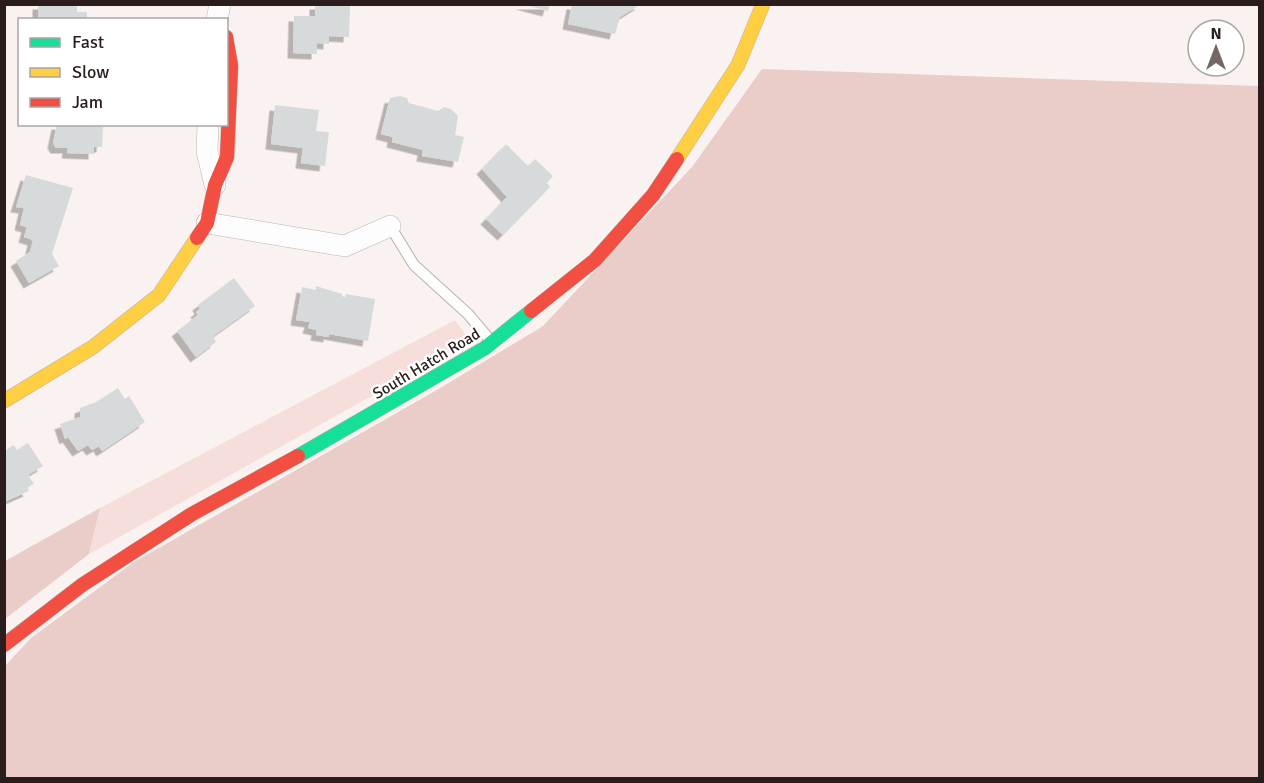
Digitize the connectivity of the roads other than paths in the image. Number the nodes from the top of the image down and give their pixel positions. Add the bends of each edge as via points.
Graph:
1 (763, 4) edge
2 (228, 49) edge
3 (208, 126) edge
4 (214, 185) junction
5 (207, 223) junction
6 (390, 226) joint
7 (493, 342) junction
8 (4, 401) edge
9 (4, 645) edge

1 - 7 main road, South Hatch Road via 738,65 653,195 595,260
2 - 4 main road via 231,66 227,157
3 - 4 street via 207,151
4 - 5 main road
5 - 6 street via 345,246
5 - 8 main road via 159,295 93,347
6 - 7 lane via 414,265
7 - 9 main road, South Hatch Road via 402,398 192,514 82,585

